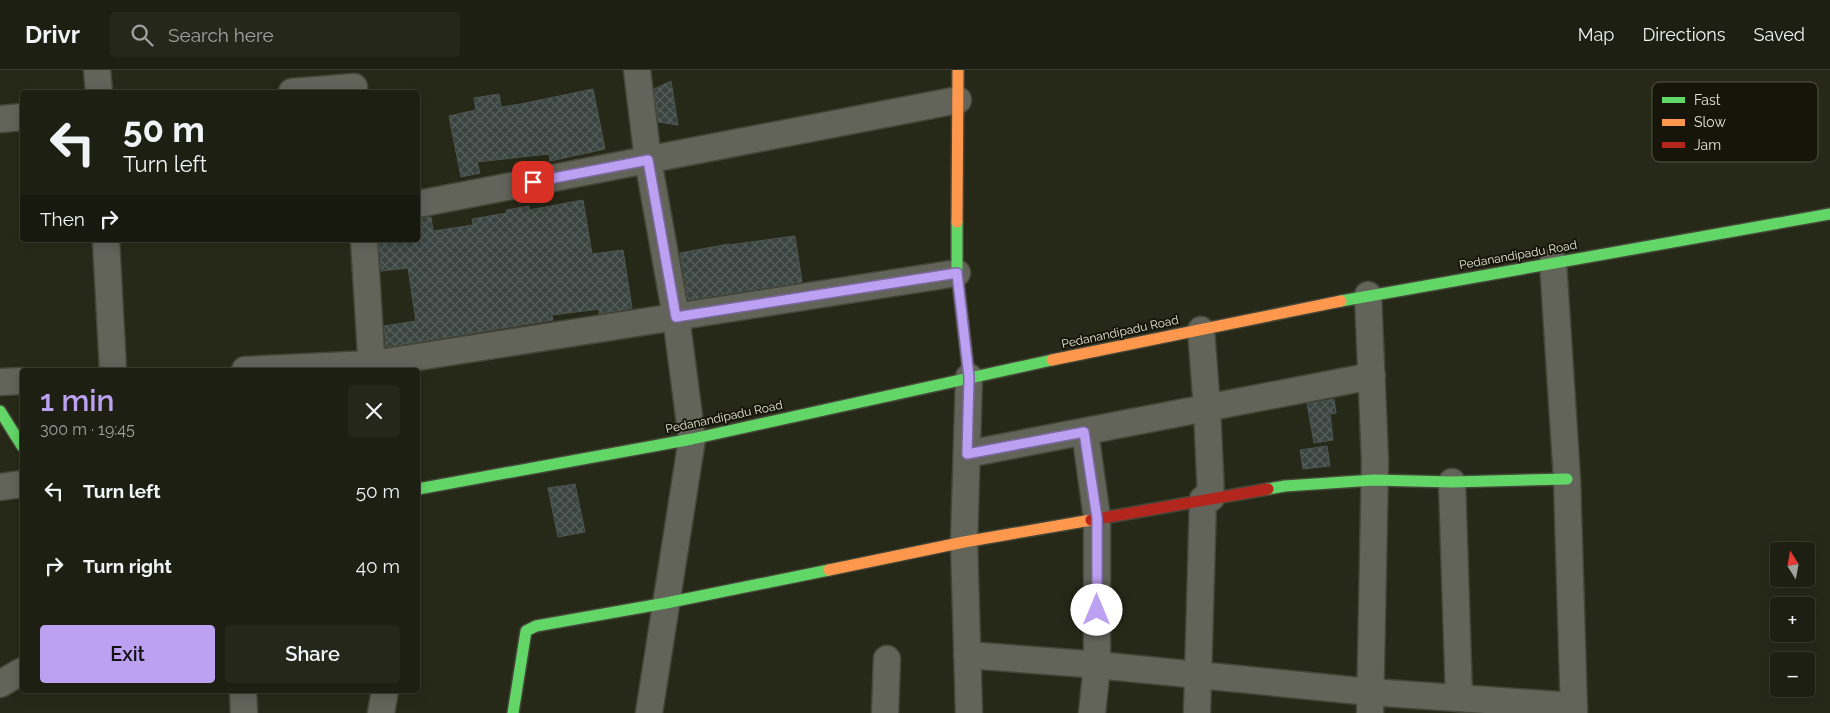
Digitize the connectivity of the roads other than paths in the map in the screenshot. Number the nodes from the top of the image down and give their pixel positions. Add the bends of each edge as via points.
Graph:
1 (98, 70) edge
2 (638, 70) edge
3 (958, 70) edge
4 (357, 83) edge
5 (98, 90) edge
6 (306, 90) edge
7 (958, 100) junction
8 (20, 117) edge
9 (0, 119) edge
10 (648, 160) junction
11 (420, 204) edge
12 (1830, 214) edge
13 (106, 242) edge
14 (364, 242) edge
15 (1553, 262) junction
16 (957, 273) junction
17 (1368, 295) junction
18 (676, 317) junction
19 (1200, 330) junction
20 (373, 367) edge
21 (113, 368) edge
22 (330, 368) edge
23 (1372, 376) junction
24 (969, 377) junction
25 (20, 381) edge
26 (0, 382) edge
27 (1207, 408) junction
28 (0, 412) edge
29 (1084, 432) junction
30 (692, 439) junction
31 (20, 443) edge
32 (967, 454) junction
33 (1567, 479) junction
34 (1374, 480) junction
35 (1452, 482) junction
36 (20, 484) edge
37 (0, 487) edge
38 (420, 489) edge
39 (1207, 499) junction
40 (1097, 518) junction
41 (964, 542) junction
42 (666, 603) junction
43 (967, 655) junction
44 (887, 659) dead end
45 (1097, 666) junction
46 (20, 672) edge
47 (1199, 676) junction
48 (0, 684) edge
49 (243, 693) edge
50 (384, 693) edge
51 (1458, 698) junction
52 (1370, 702) edge
53 (1574, 709) edge
54 (244, 713) edge
55 (381, 713) edge
56 (513, 713) edge
57 (649, 713) edge
58 (885, 713) edge
59 (969, 713) edge
60 (1092, 713) edge
61 (1197, 713) edge

1 - 5 street
2 - 10 street
3 - 7 street
4 - 6 street
7 - 10 street
7 - 16 street
8 - 9 street
10 - 11 street
10 - 18 street
12 - 15 street, Pedanandipadu Road
13 - 21 street
14 - 20 street
15 - 17 street, Pedanandipadu Road
15 - 33 street
16 - 18 street
16 - 24 street
17 - 19 street, Pedanandipadu Road
17 - 23 street
18 - 20 street
18 - 30 street
19 - 24 street, Pedanandipadu Road
19 - 27 street
20 - 22 street
23 - 27 street
23 - 34 street
24 - 30 street, Pedanandipadu Road
24 - 32 street
25 - 26 street
27 - 29 street
27 - 39 street
28 - 31 street
29 - 32 street
29 - 40 street
30 - 38 street, Pedanandipadu Road
30 - 42 street
32 - 41 street
33 - 35 street
33 - 53 street
34 - 35 street
34 - 39 street via 1285,486
34 - 52 street
35 - 51 street
36 - 37 street
39 - 40 street
39 - 47 street
40 - 41 street
40 - 45 street
41 - 42 street
41 - 43 street
42 - 56 street via 536,626 526,631
42 - 57 street
43 - 45 street
43 - 59 street
44 - 58 street
45 - 47 street
45 - 60 street
46 - 48 street
47 - 52 street
47 - 61 street
49 - 54 street
50 - 55 street
51 - 52 street
51 - 53 street

